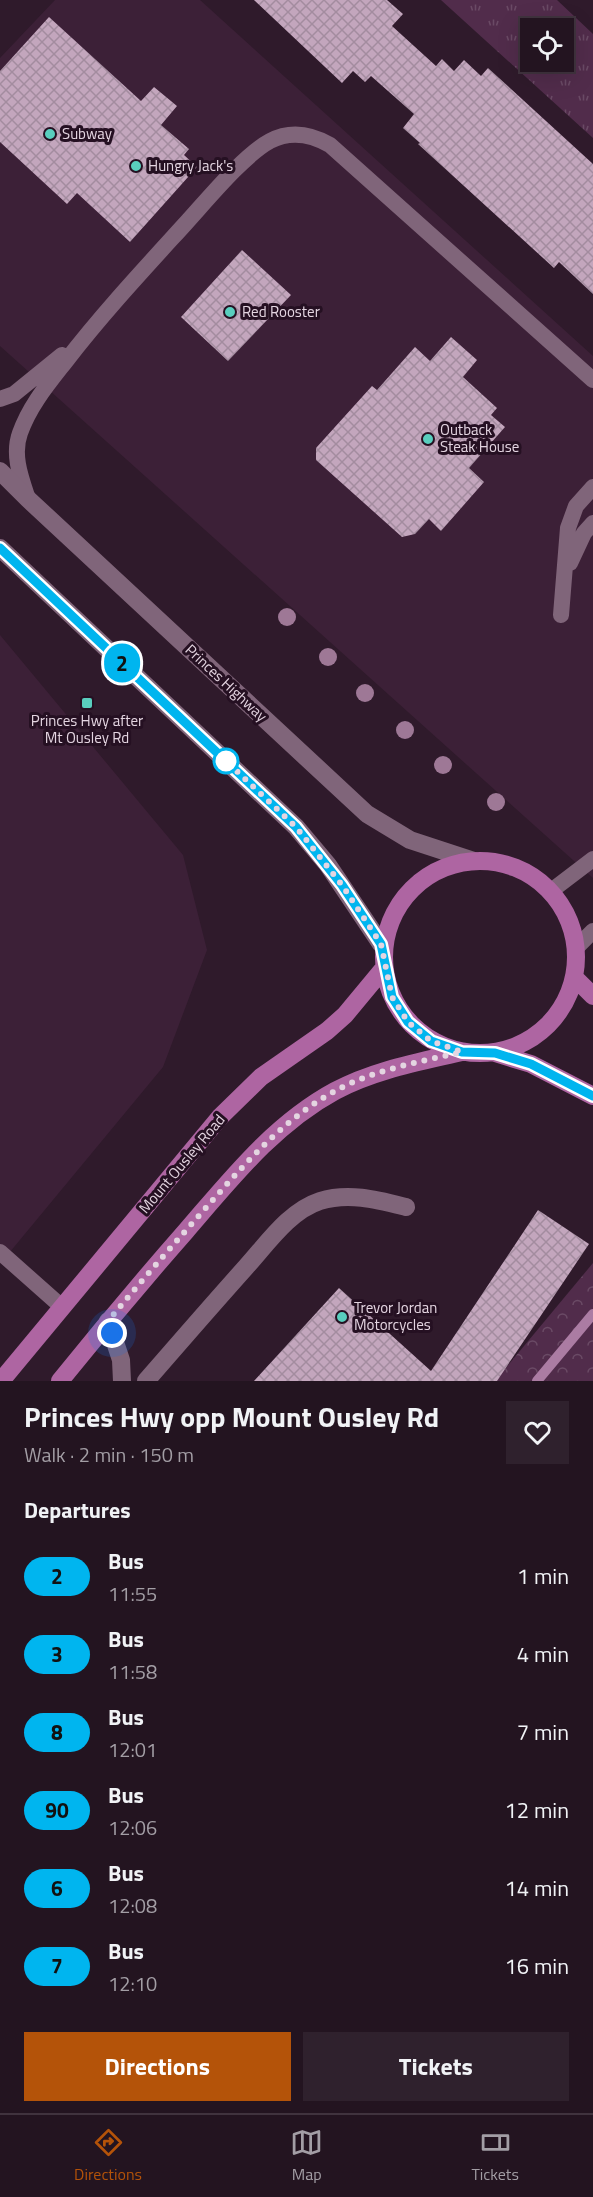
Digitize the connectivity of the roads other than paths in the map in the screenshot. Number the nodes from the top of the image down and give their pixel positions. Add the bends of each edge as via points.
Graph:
1 (84, 337) junction
2 (593, 380) edge
3 (0, 399) edge
4 (0, 471) edge
5 (593, 487) edge
6 (28, 499) junction
7 (593, 523) edge
8 (0, 548) edge
9 (565, 572) junction
10 (561, 615) dead end
11 (593, 859) edge
12 (474, 861) junction
13 (551, 891) junction
14 (593, 931) edge
15 (381, 944) junction
16 (576, 948) junction
17 (384, 968) junction
18 (574, 977) junction
19 (593, 996) edge
20 (462, 1052) junction
21 (495, 1053) junction
22 (593, 1096) edge
23 (406, 1207) dead end
24 (0, 1251) edge
25 (62, 1307) junction
26 (108, 1321) junction
27 (1, 1381) edge
28 (60, 1381) edge
29 (122, 1381) edge
30 (146, 1381) edge

1 - 2 lane via 247,159 270,141 290,134 314,136 330,145
1 - 3 lane via 14,394
1 - 6 lane via 30,407 19,436 17,466
4 - 6 main road, Princes Highway
5 - 9 lane via 576,506 568,528
6 - 12 main road, Princes Highway via 367,814 410,840
7 - 9 lane via 584,532
8 - 15 main road via 296,827 342,885
9 - 10 lane
11 - 13 lane
12 - 13 main road via 502,863 528,873
12 - 15 main road via 443,867 416,884 397,909
13 - 16 main road via 568,917
14 - 16 lane
15 - 17 main road
16 - 18 main road
17 - 20 main road via 392,997 408,1022 431,1041
17 - 25 main road, Mount Ousley Road via 345,1015 261,1077 220,1117
18 - 19 main road
18 - 21 main road via 564,1004 546,1027 522,1044
20 - 21 main road
20 - 26 main road via 362,1079 336,1090 293,1118 242,1167
21 - 22 main road via 531,1064
23 - 30 main road via 365,1197 336,1197 297,1212
24 - 25 lane
25 - 27 main road, Mount Ousley Road
26 - 28 main road
26 - 29 main road via 121,1360

